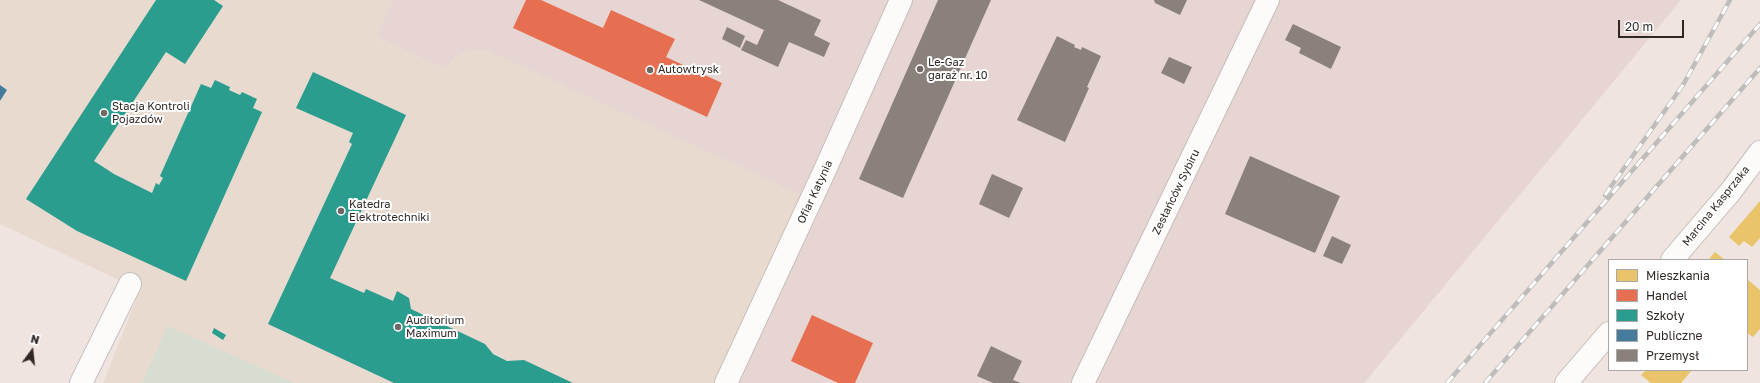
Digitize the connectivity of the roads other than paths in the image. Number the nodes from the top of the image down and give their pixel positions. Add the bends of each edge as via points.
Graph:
1 (901, 0) edge
2 (1268, 0) edge
3 (1760, 152) edge
4 (1673, 259) edge
5 (130, 284) dead end
6 (1608, 335) edge
7 (81, 383) edge
8 (726, 383) edge
9 (1083, 383) edge
10 (1566, 383) edge

1 - 8 street, Ofiar Katynia
2 - 9 street, Zesłańców Sybiru
3 - 4 street, Marcina Kasprzaka via 1731,191
5 - 7 street
6 - 10 street

